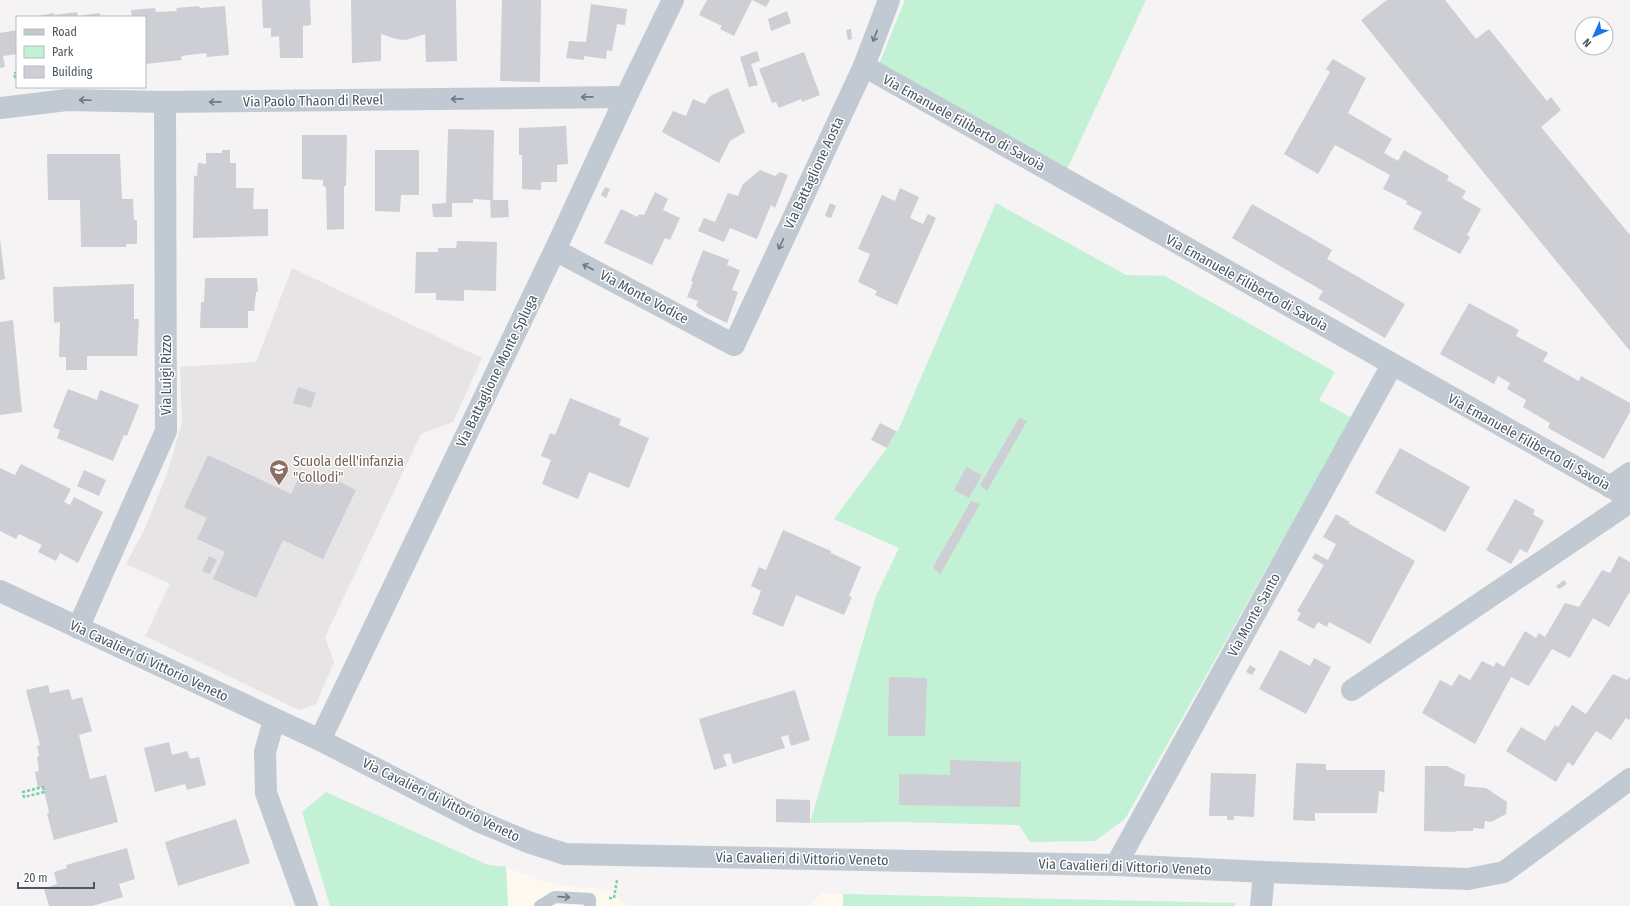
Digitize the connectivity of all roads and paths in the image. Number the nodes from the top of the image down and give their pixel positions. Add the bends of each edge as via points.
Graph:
1 (673, 0) edge
2 (889, 0) edge
3 (864, 66) junction
4 (626, 97) junction
5 (164, 102) junction
6 (0, 108) edge
7 (555, 250) junction
8 (734, 344) joint
9 (1392, 365) junction
10 (1630, 473) edge
11 (1610, 487) junction
12 (1630, 498) edge
13 (1630, 502) edge
14 (0, 591) edge
15 (78, 628) junction
16 (1352, 690) dead end
17 (274, 720) junction
18 (320, 740) junction
19 (1630, 779) edge
20 (38, 788) joint
21 (618, 855) junction
22 (1116, 865) junction
23 (1264, 872) junction
24 (590, 903) edge
25 (307, 906) edge
26 (540, 906) edge
27 (1261, 906) edge

1 - 4 street, Via Battaglione Monte Spluga
2 -> 3 street, Via Battaglione Aosta
3 -> 8 street, Via Battaglione Aosta
3 - 9 street, Via Emanuele Filiberto di Savoia
4 -> 5 street, Via Paolo Thaon di Revel
4 - 7 street, Via Battaglione Monte Spluga
5 -> 6 street, Via Paolo Thaon di Revel via 67,100
5 - 15 street, Via Luigi Rizzo via 166,431
8 -> 7 street, Via Monte Vodice
7 - 18 street, Via Battaglione Monte Spluga
9 - 11 street, Via Emanuele Filiberto di Savoia
9 - 22 street, Via Monte Santo
10 - 11 street
11 - 12 street, Via Emanuele Filiberto di Savoia
13 - 16 street, Via Emanuele Filiberto di Savoia
14 - 15 street, Via Cavalieri di Vittorio Veneto
15 - 17 street, Via Cavalieri di Vittorio Veneto
17 - 18 street, Via Cavalieri di Vittorio Veneto
17 - 25 street via 265,752 266,792
18 - 21 street, Via Cavalieri di Vittorio Veneto via 478,821 528,842 565,854
19 - 23 street, Via Cavalieri di Vittorio Veneto via 1504,872 1468,878
20 - 20 path via 43,787 44,792 24,797 23,792
21 - 22 street, Via Cavalieri di Vittorio Veneto
21 - 24 path via 614,898
22 - 23 street, Via Cavalieri di Vittorio Veneto
23 - 27 street
26 -> 24 lane via 555,897

